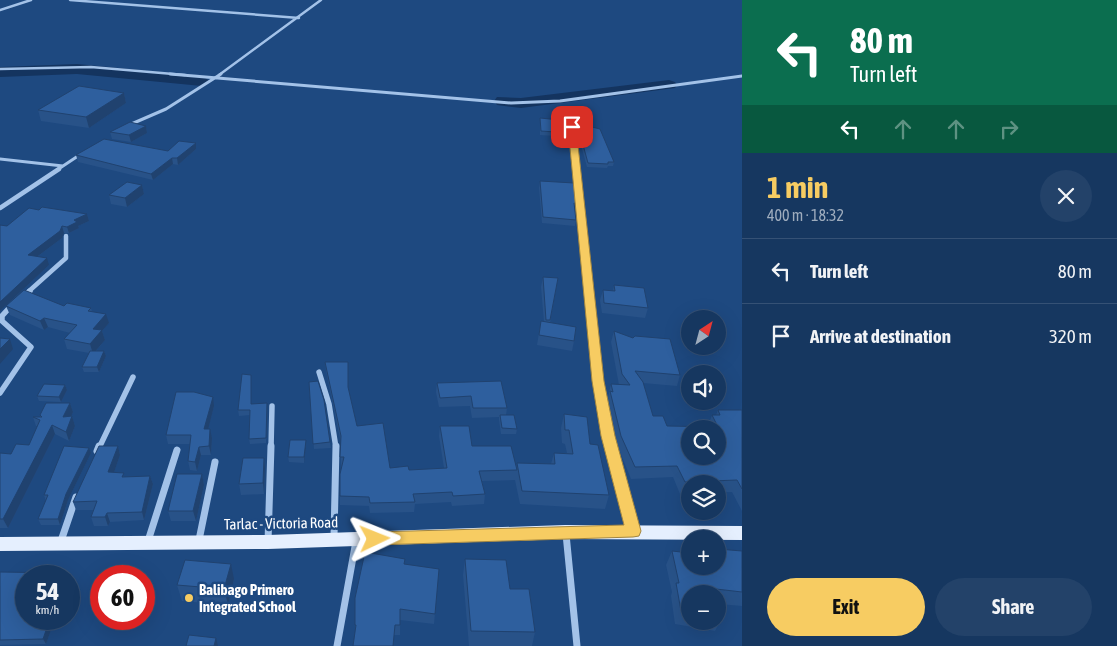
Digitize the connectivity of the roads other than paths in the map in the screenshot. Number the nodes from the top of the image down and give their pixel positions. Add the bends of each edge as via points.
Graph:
1 (31, 0) edge
2 (70, 0) edge
3 (320, 0) edge
4 (0, 10) edge
5 (300, 18) junction
6 (0, 68) edge
7 (742, 76) edge
8 (215, 78) junction
9 (125, 127) edge
10 (572, 127) edge
11 (88, 149) edge
12 (0, 159) edge
13 (64, 166) junction
14 (0, 208) edge
15 (66, 236) dead end
16 (22, 297) edge
17 (15, 303) edge
18 (319, 372) dead end
19 (133, 377) dead end
20 (0, 393) edge
21 (272, 406) dead end
22 (177, 450) dead end
23 (93, 460) edge
24 (215, 462) dead end
25 (77, 493) edge
26 (633, 531) junction
27 (565, 532) junction
28 (742, 533) edge
29 (335, 540) junction
30 (356, 540) junction
31 (268, 542) junction
32 (198, 543) junction
33 (0, 544) edge
34 (60, 544) junction
35 (147, 544) junction
36 (337, 646) edge
37 (576, 646) edge

1 - 4 street
2 - 5 street
3 - 5 street
5 - 8 street
6 - 8 street via 91,67
7 - 8 street via 560,101 511,103
8 - 9 street via 166,109
10 - 26 street via 598,381 608,436
11 - 13 street
12 - 13 street
13 - 14 street
15 - 16 street via 66,258
17 - 20 street via 2,316 2,321 31,347
18 - 29 street via 327,387 336,462 332,485
19 - 23 street
21 - 31 street
22 - 35 street
24 - 32 street
25 - 34 street
26 - 27 main road, Tarlac - Victoria Road
26 - 28 main road, Tarlac - Victoria Road
27 - 30 main road, Tarlac - Victoria Road
27 - 37 street
29 - 30 main road, Tarlac - Victoria Road
29 - 31 main road, Tarlac - Victoria Road
30 - 36 street
31 - 32 main road, Tarlac - Victoria Road
32 - 35 main road, Tarlac - Victoria Road
33 - 34 main road, Tarlac - Victoria Road
34 - 35 main road, Tarlac - Victoria Road

